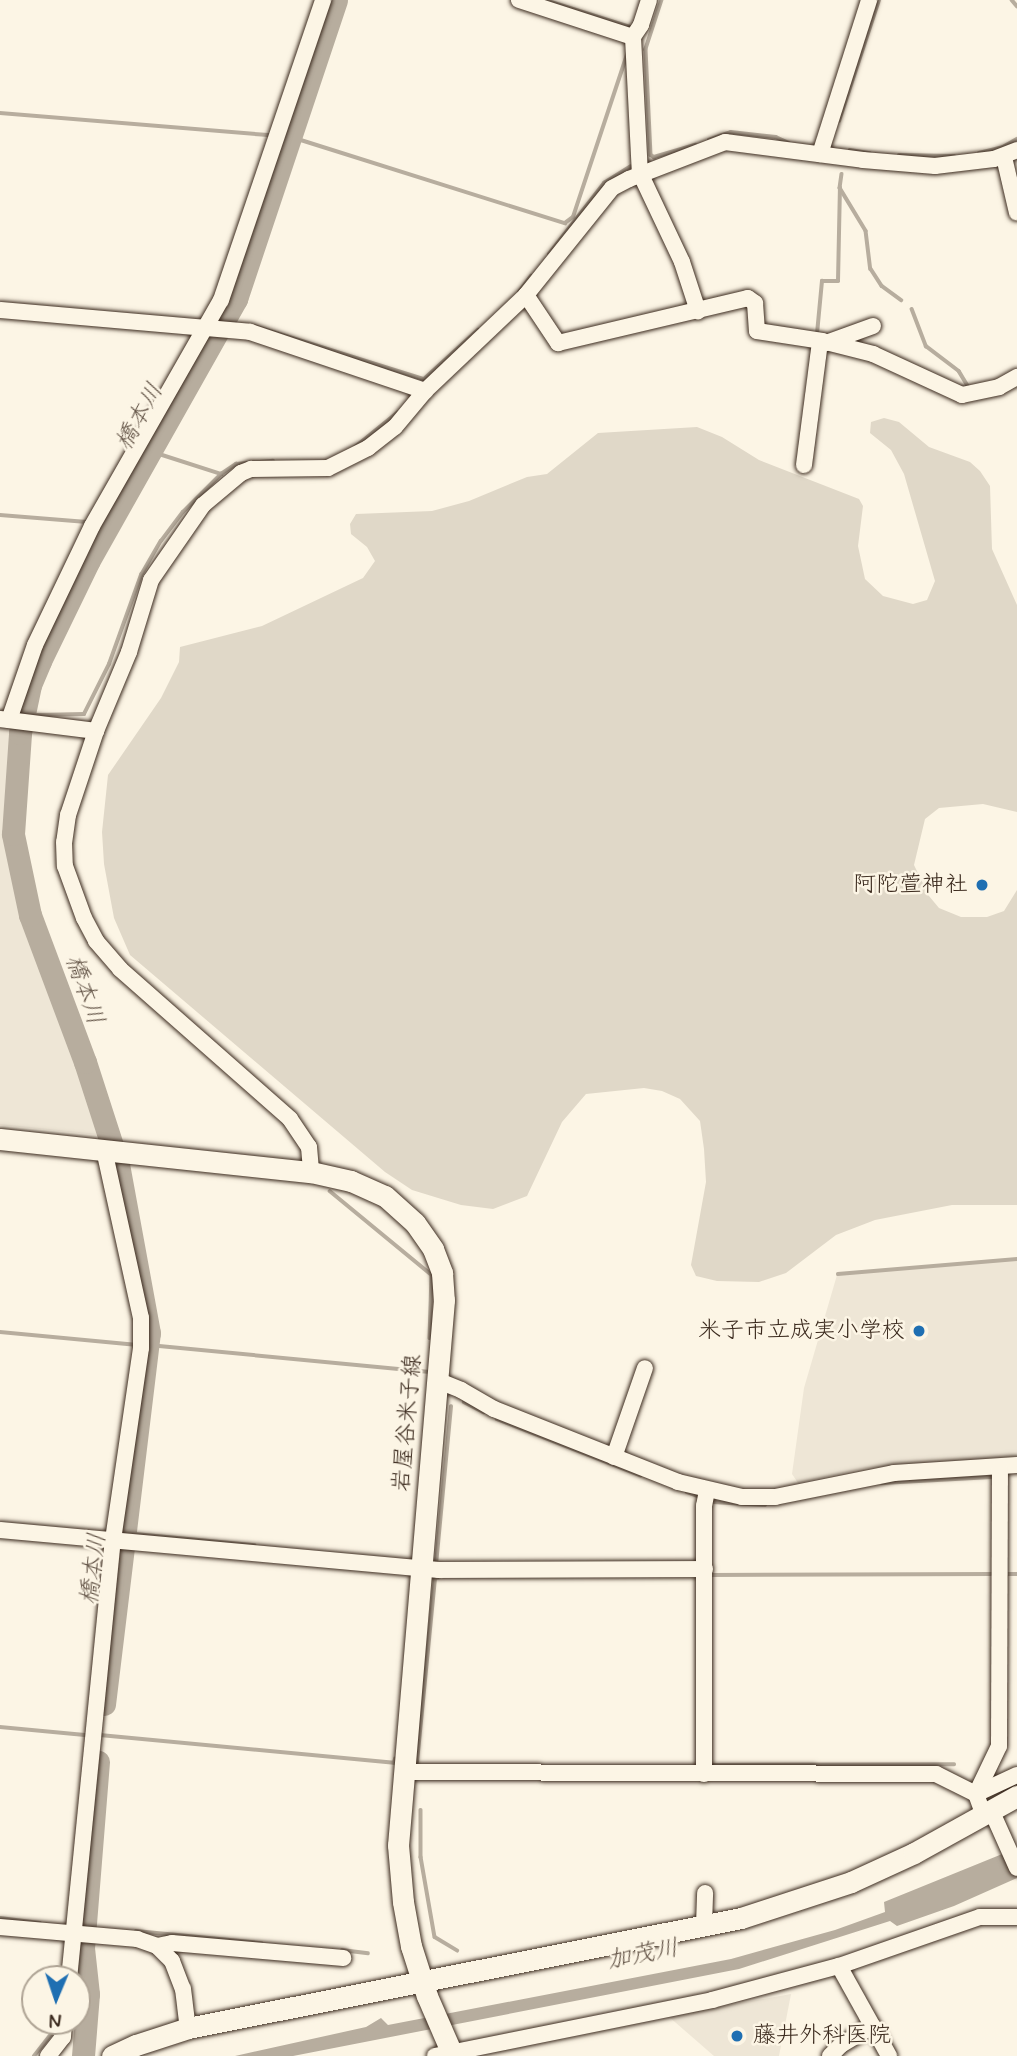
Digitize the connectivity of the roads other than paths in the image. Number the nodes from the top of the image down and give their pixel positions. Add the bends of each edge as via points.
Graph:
1 (323, 0) edge
2 (519, 0) edge
3 (649, 0) edge
4 (869, 0) edge
5 (633, 37) junction
6 (1011, 153) edge
7 (820, 154) junction
8 (640, 173) junction
9 (1017, 213) edge
10 (526, 295) junction
11 (0, 310) edge
12 (698, 311) junction
13 (873, 326) dead end
14 (205, 328) junction
15 (823, 342) junction
16 (1017, 377) edge
17 (425, 391) junction
18 (804, 465) dead end
19 (13, 721) edge
20 (96, 731) junction
21 (0, 1139) edge
22 (111, 1151) junction
23 (311, 1172) junction
24 (645, 1368) dead end
25 (439, 1381) junction
26 (614, 1457) junction
27 (1017, 1465) edge
28 (1000, 1468) junction
29 (707, 1490) junction
30 (0, 1530) edge
31 (120, 1541) junction
32 (422, 1568) junction
33 (705, 1569) junction
34 (403, 1772) junction
35 (704, 1774) junction
36 (1017, 1775) edge
37 (976, 1794) junction
38 (1017, 1796) edge
39 (991, 1817) junction
40 (1017, 1868) edge
41 (705, 1893) dead end
42 (1017, 1917) edge
43 (704, 1925) junction
44 (0, 1927) edge
45 (81, 1934) junction
46 (157, 1946) junction
47 (343, 1958) dead end
48 (73, 1965) edge
49 (839, 1966) junction
50 (424, 1988) junction
51 (873, 2026) junction
52 (188, 2028) junction
53 (63, 2035) edge
54 (446, 2052) edge
55 (48, 2056) edge
56 (112, 2056) edge
57 (830, 2056) edge
58 (889, 2056) edge

1 - 14 street via 221,300
2 - 5 street
3 - 5 street
4 - 7 street
5 - 8 street
6 - 7 street via 936,166
6 - 9 street
7 - 8 street via 725,142
8 - 10 street via 612,188
8 - 12 street via 682,262
10 - 12 street via 558,343
10 - 17 street
11 - 14 street
12 - 15 street via 753,299 757,331
13 - 15 street
14 - 17 street via 250,332
14 - 19 street via 92,526 35,645
15 - 16 street via 873,354 962,396 999,387
15 - 18 street
17 - 20 street via 395,427 341,464 316,471 251,469 203,505 151,580 129,652
19 - 20 street
20 - 23 street via 65,833 65,866 84,918 120,969 290,1119 309,1147
21 - 22 main road, 岩屋谷米子線
22 - 23 main road, 岩屋谷米子線
22 - 31 street via 141,1318 142,1349
23 - 25 main road, 岩屋谷米子線 via 351,1181 385,1196 415,1223 433,1249 442,1273 444,1300
24 - 26 street
25 - 26 street via 494,1409
25 - 32 main road, 岩屋谷米子線
26 - 29 street
27 - 28 street
28 - 29 street via 894,1474 775,1497
28 - 37 street via 999,1746
29 - 33 street
30 - 31 street
31 - 32 street
31 - 45 street
32 - 33 street
32 - 34 main road, 岩屋谷米子線
33 - 35 street
34 - 35 street
34 - 50 main road, 岩屋谷米子線 via 398,1846 403,1902
35 - 37 street via 936,1774
36 - 37 street
37 - 39 street
38 - 39 main road
39 - 40 street
39 - 43 main road via 851,1881
41 - 43 street
42 - 49 street via 979,1917
43 - 50 main road
44 - 45 street
45 - 46 street via 137,1939
45 - 48 street
46 - 47 street via 173,1943
46 - 52 street via 172,1961 183,1989
49 - 51 street
49 - 54 street via 712,2000
50 - 52 main road
50 - 54 main road, 岩屋谷米子線
51 - 57 street
51 - 58 street
52 - 56 main road
53 - 55 street

